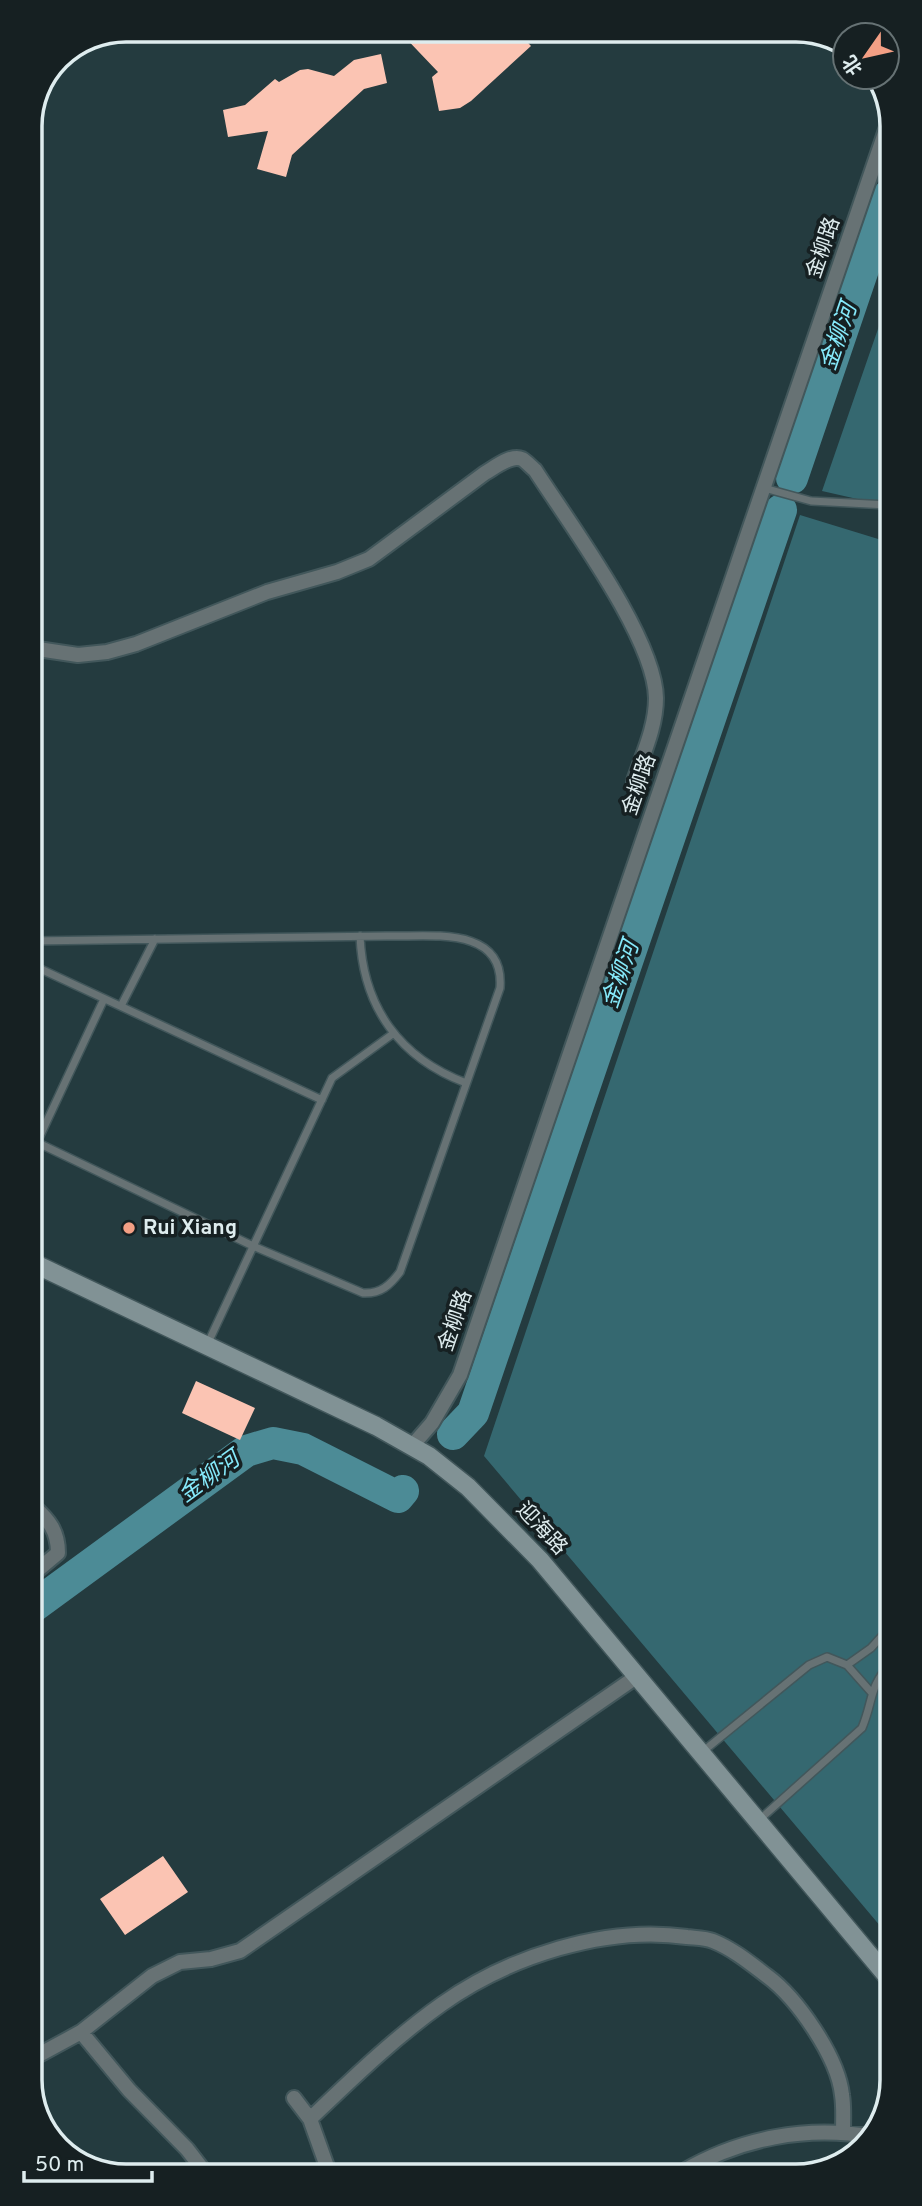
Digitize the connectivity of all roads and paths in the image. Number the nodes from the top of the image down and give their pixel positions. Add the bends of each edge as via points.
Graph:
1 (880, 148) edge
2 (764, 488) junction
3 (880, 505) edge
4 (42, 650) edge
5 (634, 781) dead end
6 (360, 936) junction
7 (155, 939) junction
8 (42, 941) edge
9 (42, 970) edge
10 (104, 999) junction
11 (121, 1006) junction
12 (394, 1034) junction
13 (466, 1083) junction
14 (322, 1100) junction
15 (42, 1127) edge
16 (42, 1144) edge
17 (253, 1246) junction
18 (42, 1267) edge
19 (207, 1345) junction
20 (412, 1446) junction
21 (42, 1514) edge
22 (42, 1566) edge
23 (880, 1638) edge
24 (847, 1665) junction
25 (880, 1675) edge
26 (636, 1677) junction
27 (872, 1692) junction
28 (700, 1754) junction
29 (757, 1822) junction
30 (880, 1968) edge
31 (81, 2032) junction
32 (42, 2053) edge
33 (294, 2098) dead end
34 (310, 2119) junction
35 (843, 2132) junction
36 (859, 2135) edge
37 (199, 2164) edge
38 (326, 2164) edge
39 (696, 2164) edge

1 - 2 street, 金柳路
2 - 3 lane via 811,501
2 - 20 street, 金柳路 via 460,1375 432,1423
4 - 5 street via 78,655 107,652 337,572 369,559 485,473 514,458 522,459 535,470 623,607 651,670 655,718
6 - 7 lane
6 - 12 lane via 368,988
6 - 13 lane via 468,940 484,946 496,958 500,988
7 - 8 lane
7 - 11 lane
9 - 10 lane
10 - 11 lane
10 - 15 lane
11 - 14 lane
12 - 13 lane via 427,1064
12 - 14 lane via 332,1078
13 - 17 lane via 400,1272 391,1283 363,1293
14 - 17 lane
16 - 17 lane
17 - 19 lane
18 - 19 street, 迎海路
19 - 20 street, 迎海路
20 - 26 street, 迎海路 via 468,1487 540,1560
21 - 22 street via 58,1538 58,1553
23 - 24 lane
24 - 27 lane
24 - 28 lane via 827,1657 809,1665
25 - 27 lane
26 - 28 street, 迎海路
26 - 31 street via 240,1951 180,1962 152,1976
27 - 29 lane via 862,1728
28 - 29 street, 迎海路
29 - 30 street, 迎海路
31 - 32 street
31 - 37 street
33 - 34 street
34 - 35 street via 388,2046 443,2003 495,1973 550,1951 623,1935 673,1935 712,1941 780,1985 828,2052 842,2093
34 - 38 street
35 - 36 street
35 - 39 street via 790,2134 747,2142

